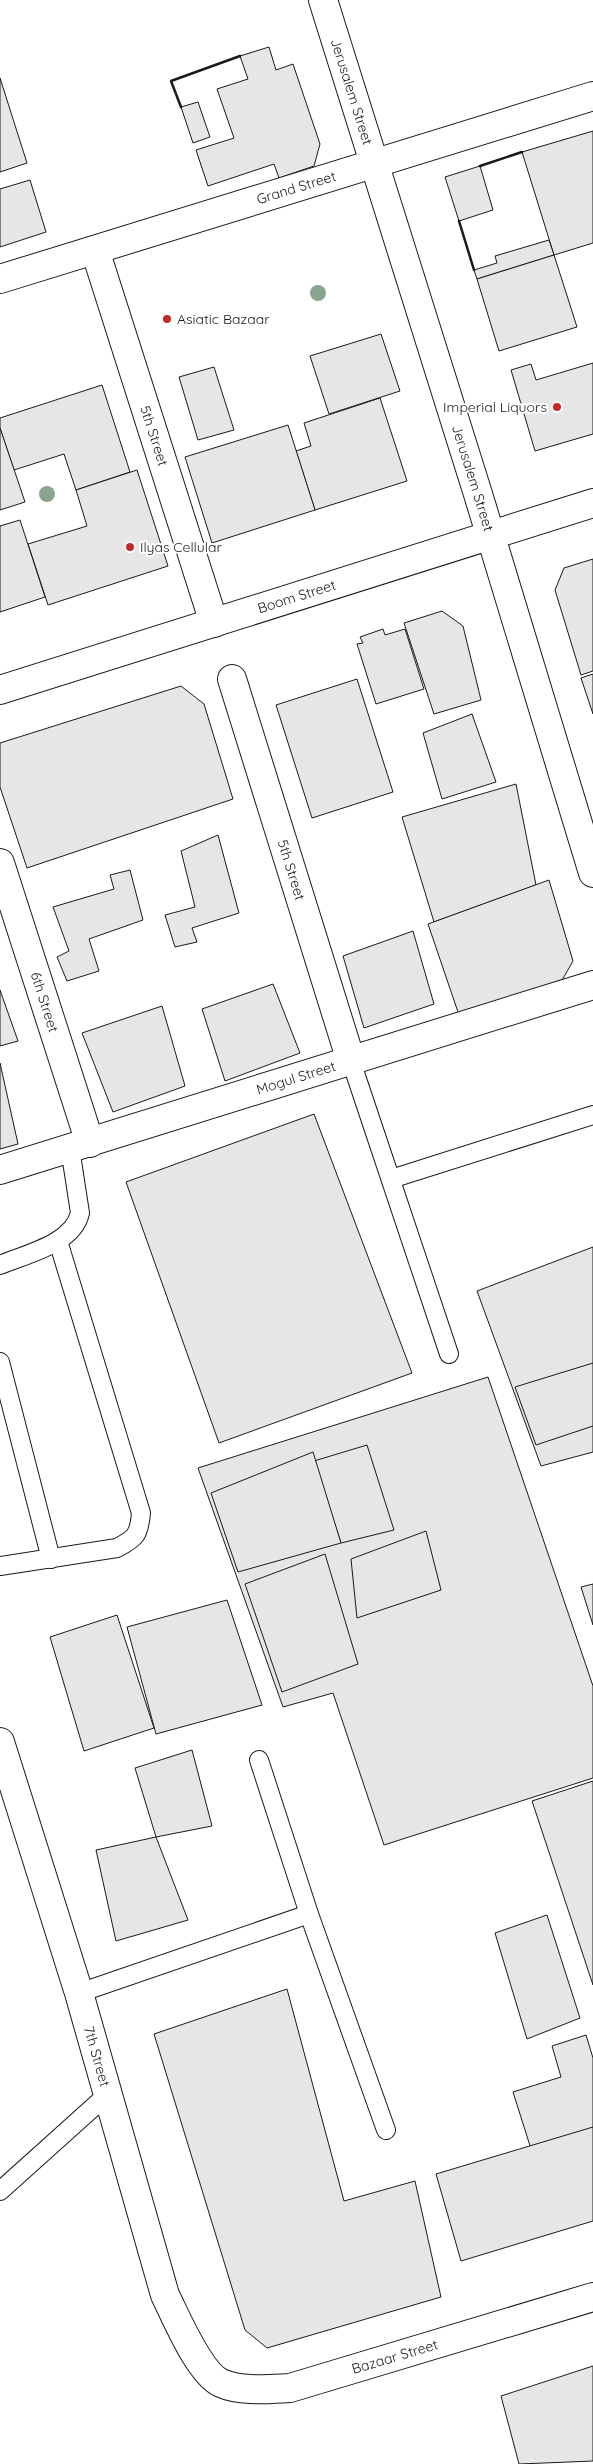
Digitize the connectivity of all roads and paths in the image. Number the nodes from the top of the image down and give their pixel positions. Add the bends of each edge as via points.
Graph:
1 (323, 0) edge
2 (593, 96) edge
3 (374, 164) junction
4 (95, 250) junction
5 (0, 279) edge
6 (593, 503) edge
7 (490, 536) junction
8 (214, 623) junction
9 (232, 679) dead end
10 (0, 690) edge
11 (0, 863) edge
12 (593, 873) edge
13 (593, 985) edge
14 (351, 1061) junction
15 (593, 1115) edge
16 (80, 1146) junction
17 (0, 1170) edge
18 (391, 1179) junction
19 (58, 1241) junction
20 (0, 1264) edge
21 (449, 1354) dead end
22 (0, 1362) edge
23 (51, 1558) junction
24 (0, 1566) edge
25 (0, 1742) edge
26 (259, 1760) dead end
27 (309, 1914) junction
28 (79, 1993) junction
29 (108, 2094) junction
30 (386, 2130) dead end
31 (0, 2191) edge
32 (593, 2297) edge
33 (202, 2365) joint

1 - 3 street, Jerusalem Street
2 - 3 street, Grand Street
3 - 4 street, Grand Street
3 - 7 street, Jerusalem Street
4 - 5 street, Grand Street
4 - 8 street, 5th Street
6 - 7 street, Boom Street
7 - 8 street, Boom Street
7 - 12 street, Jerusalem Street
8 - 10 street, Boom Street
9 - 14 street, 5th Street
11 - 16 street, 6th Street
13 - 14 street, Mogul Street
14 - 16 street, Mogul Street
14 - 18 lane
15 - 18 lane
16 - 17 street, Mogul Street
16 - 19 lane via 78,1223
18 - 21 lane
19 - 20 lane
19 - 23 lane via 141,1513 140,1528 134,1539 117,1548
22 - 23 lane
23 - 24 lane
25 - 28 street, 7th Street
26 - 27 lane
27 - 28 lane
27 - 30 lane
28 - 29 street, 7th Street
29 - 31 lane
29 - 33 street, 7th Street via 165,2295
32 - 33 street, Bazaar Street via 290,2388 242,2388 220,2382

